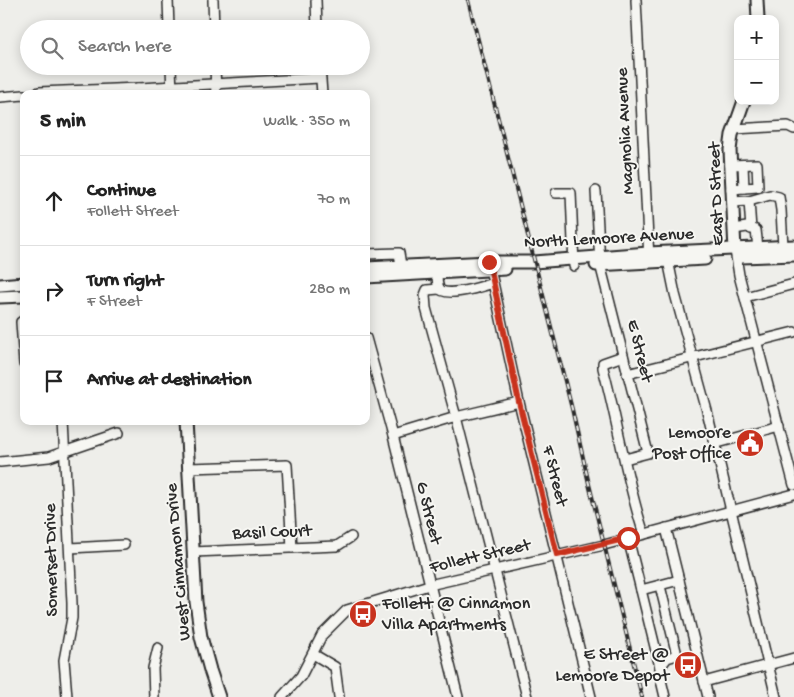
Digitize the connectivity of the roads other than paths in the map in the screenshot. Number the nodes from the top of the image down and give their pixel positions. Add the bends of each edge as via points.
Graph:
1 (168, 0) edge
2 (213, 0) edge
3 (316, 0) edge
4 (636, 0) edge
5 (757, 0) edge
6 (758, 15) edge
7 (169, 20) edge
8 (214, 20) edge
9 (317, 20) edge
10 (171, 75) edge
11 (216, 75) edge
12 (320, 78) joint
13 (216, 83) junction
14 (172, 90) edge
15 (216, 90) edge
16 (322, 90) edge
17 (20, 95) edge
18 (0, 97) edge
19 (743, 105) edge
20 (734, 129) junction
21 (794, 129) edge
22 (730, 165) junction
23 (743, 165) junction
24 (744, 188) junction
25 (731, 189) junction
26 (596, 191) dead end
27 (556, 193) dead end
28 (749, 201) junction
29 (732, 202) junction
30 (734, 228) junction
31 (751, 229) junction
32 (788, 247) edge
33 (758, 248) junction
34 (370, 254) edge
35 (736, 254) junction
36 (794, 255) edge
37 (649, 257) junction
38 (600, 260) junction
39 (668, 260) junction
40 (574, 263) junction
41 (490, 266) junction
42 (370, 268) edge
43 (401, 270) junction
44 (437, 272) junction
45 (370, 276) edge
46 (20, 283) edge
47 (493, 283) junction
48 (0, 284) edge
49 (794, 284) edge
50 (439, 289) junction
51 (20, 296) edge
52 (745, 296) junction
53 (0, 297) edge
54 (794, 332) edge
55 (757, 342) junction
56 (623, 356) junction
57 (692, 358) junction
58 (370, 360) edge
59 (628, 374) junction
60 (519, 402) junction
61 (456, 417) junction
62 (64, 425) edge
63 (186, 425) edge
64 (779, 426) junction
65 (119, 434) dead end
66 (393, 436) junction
67 (714, 444) junction
68 (65, 453) junction
69 (625, 459) junction
70 (0, 462) edge
71 (188, 468) junction
72 (794, 485) edge
73 (794, 494) edge
74 (730, 511) junction
75 (666, 528) junction
76 (644, 534) junction
77 (351, 537) dead end
78 (628, 538) junction
79 (124, 546) dead end
80 (70, 548) junction
81 (292, 548) junction
82 (192, 552) junction
83 (557, 555) junction
84 (494, 570) junction
85 (679, 580) junction
86 (429, 586) junction
87 (660, 586) junction
88 (641, 590) junction
89 (158, 648) dead end
90 (313, 654) junction
91 (794, 658) edge
92 (768, 665) junction
93 (660, 666) junction
94 (704, 682) junction
95 (67, 697) edge
96 (154, 697) edge
97 (219, 697) edge
98 (282, 697) edge
99 (339, 697) edge
100 (458, 697) edge
101 (527, 697) edge
102 (591, 697) edge
103 (665, 697) edge
104 (708, 697) edge
105 (776, 697) edge

1 - 7 street
2 - 8 street
3 - 9 street
4 - 37 street, Magnolia Avenue
5 - 6 main road
10 - 14 street
11 - 13 street
12 - 13 street
12 - 16 street
13 - 14 street
13 - 15 street
17 - 18 street
19 - 20 main road, East D Street
20 - 21 street via 788,126
20 - 22 main road, East D Street
22 - 23 street
22 - 25 main road, East D Street
23 - 24 street
23 - 24 street via 757,164 758,187
24 - 25 street
25 - 29 main road, East D Street
26 - 38 street, E Street
27 - 40 street via 571,193
28 - 29 street
28 - 31 street
28 - 32 street via 770,195 779,197
29 - 30 main road, East D Street
30 - 31 street
30 - 35 main road, East D Street
31 - 33 street via 756,230
32 - 33 main road, North Lemoore Avenue
33 - 35 main road, North Lemoore Avenue
34 - 43 street via 399,253
35 - 36 main road, North Lemoore Avenue
35 - 37 main road, North Lemoore Avenue
35 - 39 main road, North Lemoore Avenue
35 - 52 street
37 - 38 main road, North Lemoore Avenue
37 - 39 main road, North Lemoore Avenue
38 - 40 main road, North Lemoore Avenue
38 - 56 street, E Street
39 - 57 street
40 - 41 main road, North Lemoore Avenue
41 - 43 main road, North Lemoore Avenue
41 - 44 main road, North Lemoore Avenue
41 - 47 street, F Street
42 - 43 main road, North Lemoore Avenue
43 - 44 main road, North Lemoore Avenue
43 - 45 main road, North Lemoore Avenue
44 - 50 street
46 - 48 main road
47 - 50 street via 452,292
47 - 60 street, F Street
49 - 52 street
50 - 61 street via 426,290 426,308
51 - 53 main road
52 - 55 street
54 - 55 street
55 - 57 street
55 - 64 street
56 - 59 street, E Street
56 - 69 street via 603,363
57 - 59 street
57 - 67 street
58 - 66 street, G Street
59 - 69 street, E Street via 648,453
60 - 61 street
60 - 83 street, F Street
61 - 66 street
61 - 84 street
62 - 68 street, Somerset Drive
63 - 71 main road, West Cinnamon Drive
64 - 67 street
64 - 72 street
65 - 68 street
66 - 86 street, G Street
67 - 74 street
68 - 70 street
68 - 80 street, Somerset Drive
69 - 76 street
71 - 81 street via 287,465
71 - 82 main road, West Cinnamon Drive
73 - 74 street, Follett Street
74 - 75 street, Follett Street
74 - 92 street
75 - 76 street, Follett Street
75 - 85 street
76 - 78 street, Follett Street
77 - 81 street, Basil Court via 337,546
78 - 83 street, Follett Street
78 - 88 street
79 - 80 street
80 - 95 street, Somerset Drive via 72,610 64,660
81 - 82 street, Basil Court
82 - 97 main road, West Cinnamon Drive via 201,637
83 - 84 street, Follett Street
83 - 102 street, F Street
84 - 86 street, Follett Street
84 - 101 street
85 - 87 street
85 - 94 street
86 - 90 street, Follett Street via 348,610 322,635
86 - 100 street, G Street
87 - 88 street
87 - 93 street via 677,655 667,658
88 - 93 street
89 - 96 street via 153,668
90 - 98 street, Follett Street via 301,676
90 - 99 street via 335,668
91 - 92 street
92 - 94 street
92 - 105 street
93 - 103 street
94 - 104 street

